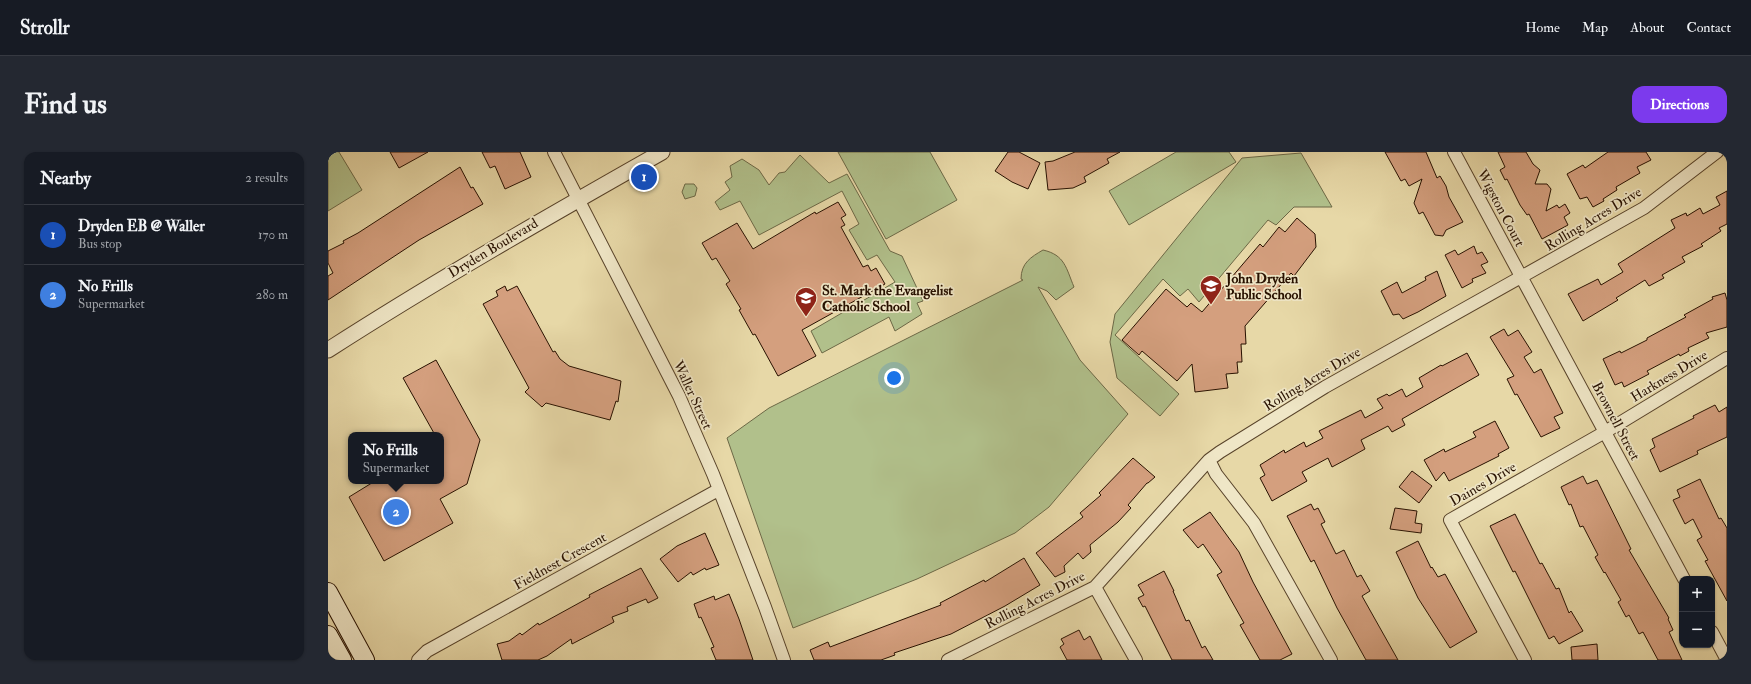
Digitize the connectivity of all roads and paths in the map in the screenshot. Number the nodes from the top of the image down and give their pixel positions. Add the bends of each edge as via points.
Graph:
1 (554, 152) edge
2 (662, 152) edge
3 (1454, 152) edge
4 (1717, 152) edge
5 (579, 198) junction
6 (1521, 278) junction
7 (328, 350) edge
8 (1727, 358) edge
9 (1605, 432) junction
10 (1209, 460) junction
11 (718, 490) junction
12 (1682, 576) edge
13 (1095, 587) junction
14 (328, 592) edge
15 (328, 635) edge
16 (1715, 638) edge
17 (342, 660) edge
18 (365, 660) edge
19 (418, 660) edge
20 (784, 660) edge
21 (948, 660) edge
22 (1136, 660) edge
23 (1331, 660) edge
24 (1525, 660) edge
25 (1727, 660) edge

1 - 5 street, Waller Street
2 - 5 street, Dryden Boulevard
3 - 6 street, Wigston Court
4 - 6 street, Rolling Acres Drive via 1644,208
5 - 7 street, Dryden Boulevard via 403,302
5 - 11 street, Waller Street via 679,396
6 - 9 street, Brownell Street
6 - 10 street, Rolling Acres Drive via 1325,387
8 - 9 street, Harkness Drive
9 - 12 street, Brownell Street
9 - 24 street, Daines Drive via 1450,520
10 - 13 street, Rolling Acres Drive
10 - 23 street via 1216,474 1254,523
11 - 19 street, Fieldnest Crescent via 426,651
11 - 20 street, Waller Street
13 - 21 street, Rolling Acres Drive
13 - 22 street
14 - 18 main road
15 - 17 main road
16 - 25 street

